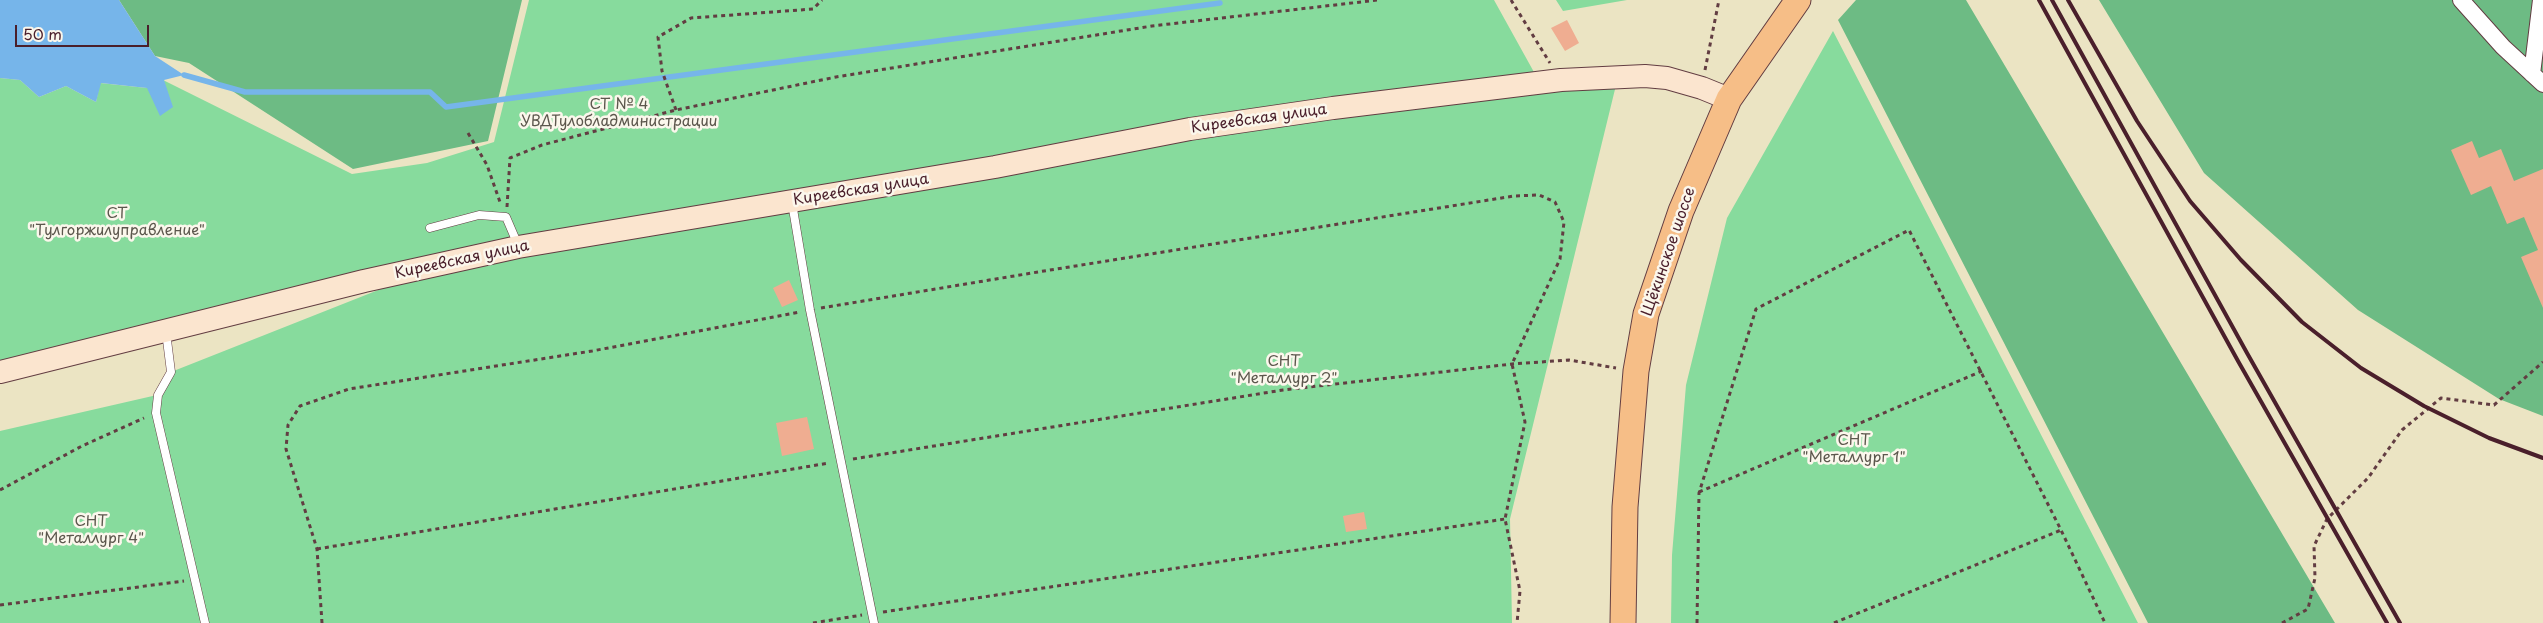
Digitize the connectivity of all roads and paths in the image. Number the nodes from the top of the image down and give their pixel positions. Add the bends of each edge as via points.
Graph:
1 (822, 0) edge
2 (1378, 0) edge
3 (1511, 0) edge
4 (1719, 0) edge
5 (1798, 0) edge
6 (2461, 0) edge
7 (2541, 0) edge
8 (2538, 79) edge
9 (1561, 80) junction
10 (1702, 88) junction
11 (1729, 99) junction
12 (676, 110) junction
13 (468, 133) dead end
14 (1514, 196) dead end
15 (792, 201) junction
16 (506, 217) junction
17 (430, 228) dead end
18 (518, 247) junction
19 (165, 330) junction
20 (2543, 362) edge
21 (1512, 364) junction
22 (1636, 371) junction
23 (1982, 371) junction
24 (0, 372) edge
25 (156, 413) junction
26 (842, 461) junction
27 (0, 490) edge
28 (1699, 493) junction
29 (1505, 519) junction
30 (2062, 530) junction
31 (317, 549) dead end
32 (195, 579) junction
33 (0, 605) edge
34 (872, 613) junction
35 (205, 623) edge
36 (813, 623) edge
37 (874, 623) edge
38 (1517, 623) edge
39 (1623, 623) edge
40 (1697, 623) edge
41 (1834, 623) edge
42 (2105, 623) edge
43 (2282, 623) edge

1 - 12 path via 813,9 691,18 658,37 662,71
2 - 12 path via 1152,26 836,77
3 - 9 path
4 - 10 path
5 - 11 main road, Щёкинское шоссе
6 - 8 street via 2503,47
7 - 8 street
9 - 10 street, Киреевская улица via 1645,76
9 - 15 street, Киреевская улица via 1190,129 995,167
10 - 11 street, Киреевская улица
11 - 22 main road, Щёкинское шоссе via 1669,244 1646,314
12 - 16 path via 542,146 510,158
13 - 16 path via 487,165
14 - 21 path via 1539,195 1555,202 1564,222 1560,259
15 - 18 street, Киреевская улица
15 - 26 lane via 810,310
16 - 17 lane via 479,215
16 - 18 lane
18 - 19 street, Киреевская улица
19 - 24 street, Киреевская улица
19 - 25 lane via 171,372 158,395
20 - 43 path via 2494,405 2441,398 2402,430 2368,478 2327,519 2314,546 2315,578 2308,609
21 - 22 path via 1569,360
21 - 26 path via 1283,390
21 - 29 path via 1525,422
22 - 39 main road, Щёкинское шоссе via 1625,507
23 - 28 path
23 - 28 path via 1909,230 1756,308
23 - 30 path
25 - 27 path via 82,446
25 - 32 lane
26 - 31 path
26 - 34 lane
28 - 40 path
29 - 34 path
29 - 38 path via 1520,591
30 - 41 path
30 - 42 path
32 - 33 path
32 - 35 lane
34 - 36 path
34 - 37 lane

